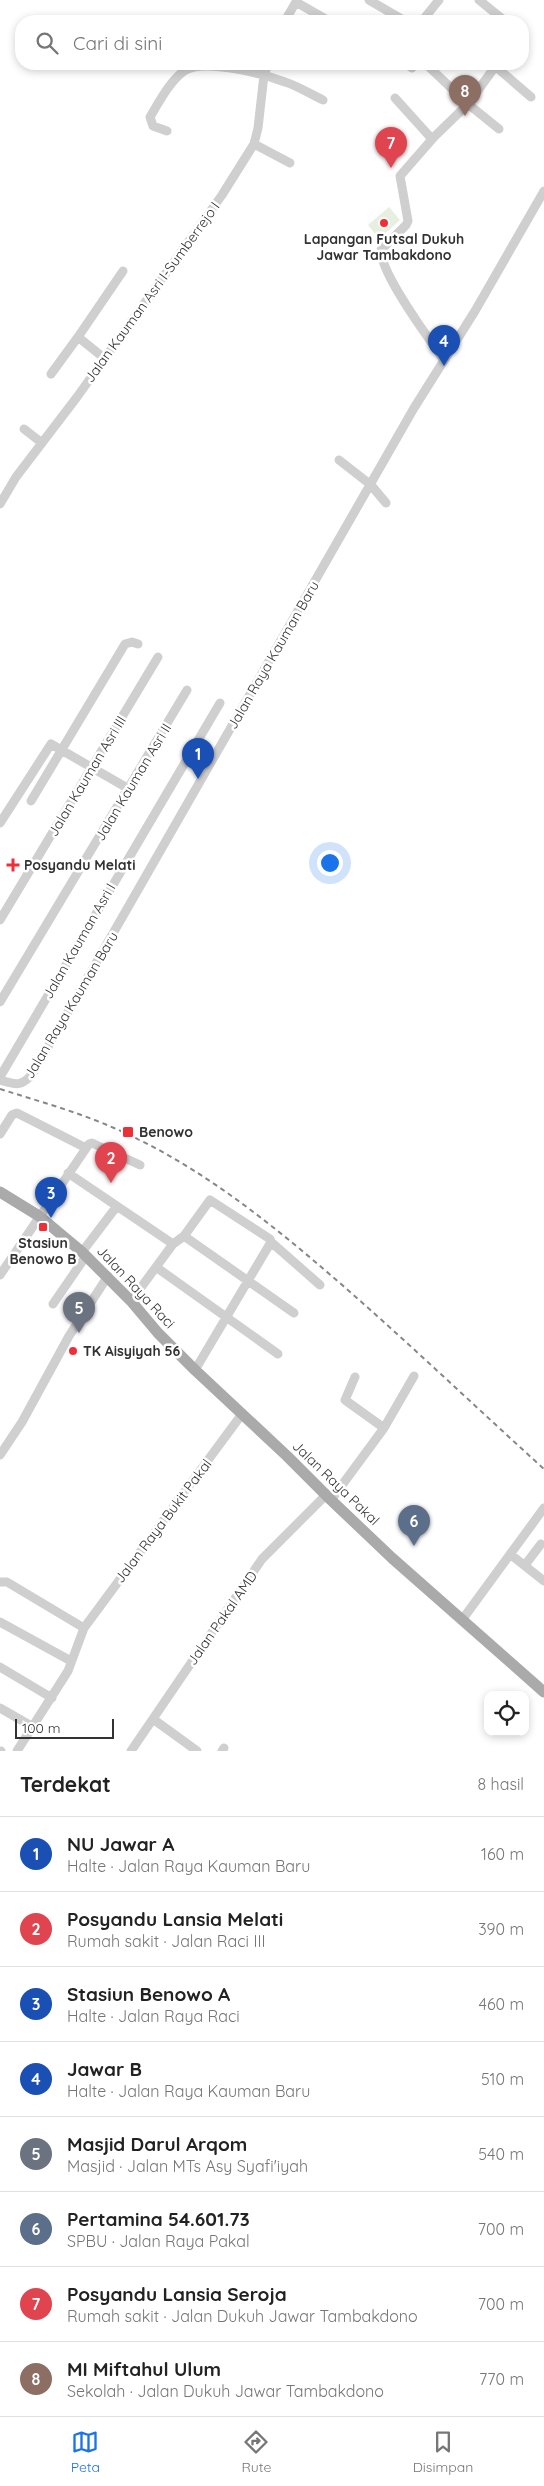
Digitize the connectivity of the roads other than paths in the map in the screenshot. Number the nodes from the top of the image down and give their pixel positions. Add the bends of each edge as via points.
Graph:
1 (369, 0) edge
2 (438, 0) edge
3 (479, 0) edge
4 (296, 1) edge
5 (288, 15) edge
6 (319, 15) edge
7 (395, 15) edge
8 (427, 15) edge
9 (498, 15) edge
10 (186, 70) edge
11 (236, 70) edge
12 (266, 70) edge
13 (432, 70) edge
14 (492, 70) edge
15 (501, 70) edge
16 (264, 75) junction
17 (531, 97) dead end
18 (394, 98) dead end
19 (323, 100) dead end
20 (468, 104) junction
21 (500, 129) dead end
22 (167, 131) dead end
23 (432, 139) junction
24 (254, 144) junction
25 (290, 163) dead end
26 (544, 191) edge
27 (122, 270) dead end
28 (78, 337) junction
29 (104, 358) junction
30 (444, 360) junction
31 (51, 374) dead end
32 (24, 429) dead end
33 (42, 443) junction
34 (339, 460) dead end
35 (371, 485) junction
36 (386, 503) dead end
37 (0, 504) edge
38 (138, 644) dead end
39 (158, 657) dead end
40 (187, 690) dead end
41 (220, 703) dead end
42 (58, 747) junction
43 (93, 768) junction
44 (129, 789) junction
45 (31, 801) dead end
46 (0, 823) edge
47 (0, 920) edge
48 (0, 1002) edge
49 (0, 1078) edge
50 (0, 1134) edge
51 (86, 1148) junction
52 (140, 1165) dead end
53 (68, 1173) junction
54 (0, 1192) edge
55 (117, 1206) junction
56 (39, 1216) junction
57 (184, 1236) junction
58 (271, 1242) junction
59 (173, 1244) junction
60 (84, 1254) junction
61 (156, 1267) junction
62 (0, 1275) edge
63 (108, 1276) junction
64 (248, 1281) junction
65 (320, 1285) dead end
66 (131, 1301) junction
67 (54, 1304) dead end
68 (294, 1313) dead end
69 (226, 1318) junction
70 (278, 1354) dead end
71 (195, 1370) junction
72 (414, 1376) dead end
73 (355, 1377) dead end
74 (242, 1414) junction
75 (384, 1428) junction
76 (0, 1455) edge
77 (328, 1498) junction
78 (544, 1508) edge
79 (541, 1544) dead end
80 (510, 1554) junction
81 (525, 1565) junction
82 (544, 1581) edge
83 (0, 1582) edge
84 (462, 1620) junction
85 (0, 1622) edge
86 (84, 1628) junction
87 (71, 1661) junction
88 (0, 1666) edge
89 (544, 1692) edge
90 (52, 1698) junction
91 (0, 1708) edge
92 (152, 1719) junction
93 (33, 1727) junction
94 (17, 1751) edge
95 (131, 1751) edge
96 (197, 1751) edge

1 - 7 street
2 - 8 street
3 - 9 street
4 - 5 street
4 - 6 street
10 - 22 street via 178,76 150,117 153,126
11 - 16 street
12 - 16 street, Jalan Kauman Asri I-Sumberrejo I
13 - 20 street
14 - 20 street
15 - 17 street
16 - 19 street via 288,82
16 - 24 street, Jalan Kauman Asri I-Sumberrejo I
18 - 23 street
20 - 21 street
20 - 23 street
23 - 30 street via 400,177 408,221 383,246 380,256 421,329
24 - 25 street
24 - 29 street, Jalan Kauman Asri I-Sumberrejo I via 222,195
26 - 30 street, Jalan Raya Kauman Baru
27 - 28 street
28 - 29 street
28 - 31 street
29 - 33 street, Jalan Kauman Asri I-Sumberrejo I
30 - 35 street, Jalan Raya Kauman Baru
32 - 33 street
33 - 37 street, Jalan Kauman Asri I-Sumberrejo I
34 - 35 street
35 - 36 street
35 - 49 street, Jalan Raya Kauman Baru via 33,1073 22,1084
38 - 42 street via 125,644
39 - 43 street, Jalan Kauman Asri III
40 - 44 street, Jalan Kauman Asri II
41 - 49 street, Jalan Kauman Asri I
42 - 43 street
42 - 45 street
42 - 46 street via 50,745
43 - 44 street
43 - 47 street, Jalan Kauman Asri III
44 - 48 street, Jalan Kauman Asri II
50 - 51 street via 12,1115 17,1113
51 - 52 street via 92,1143
51 - 53 street
53 - 55 street
53 - 56 street
54 - 56 main road, Jalan Raya Raci
55 - 59 street
55 - 60 street
56 - 60 main road, Jalan Raya Raci
56 - 62 street
57 - 58 street via 211,1200
57 - 59 street
57 - 64 street
58 - 64 street
58 - 65 street
59 - 61 street
60 - 63 main road, Jalan Raya Raci
60 - 67 street
61 - 66 street
61 - 69 street
63 - 66 main road, Jalan Raya Raci
63 - 76 street
64 - 68 street
64 - 69 street
66 - 71 main road, Jalan Raya Raci via 158,1334
69 - 70 street
69 - 71 street
71 - 74 main road, Jalan Raya Raci
72 - 75 street, Jalan Pakal AMD
73 - 75 street via 345,1400
74 - 77 main road, Jalan Raya Pakal
74 - 86 street, Jalan Raya Bukit Pakal
75 - 77 street, Jalan Pakal AMD
77 - 84 main road, Jalan Raya Pakal
77 - 92 street, Jalan Pakal AMD via 262,1559
78 - 80 street
79 - 81 street
80 - 81 street
80 - 84 street
81 - 82 street
83 - 86 street via 7,1582
84 - 89 main road, Jalan Raya Pakal
85 - 87 street
86 - 87 street, Jalan Raya Bukit Pakal
87 - 90 street, Jalan Raya Bukit Pakal
88 - 90 street
90 - 93 street, Jalan Raya Bukit Pakal
91 - 93 street
92 - 95 street, Jalan Pakal AMD
92 - 96 street
93 - 94 street, Jalan Raya Bukit Pakal

